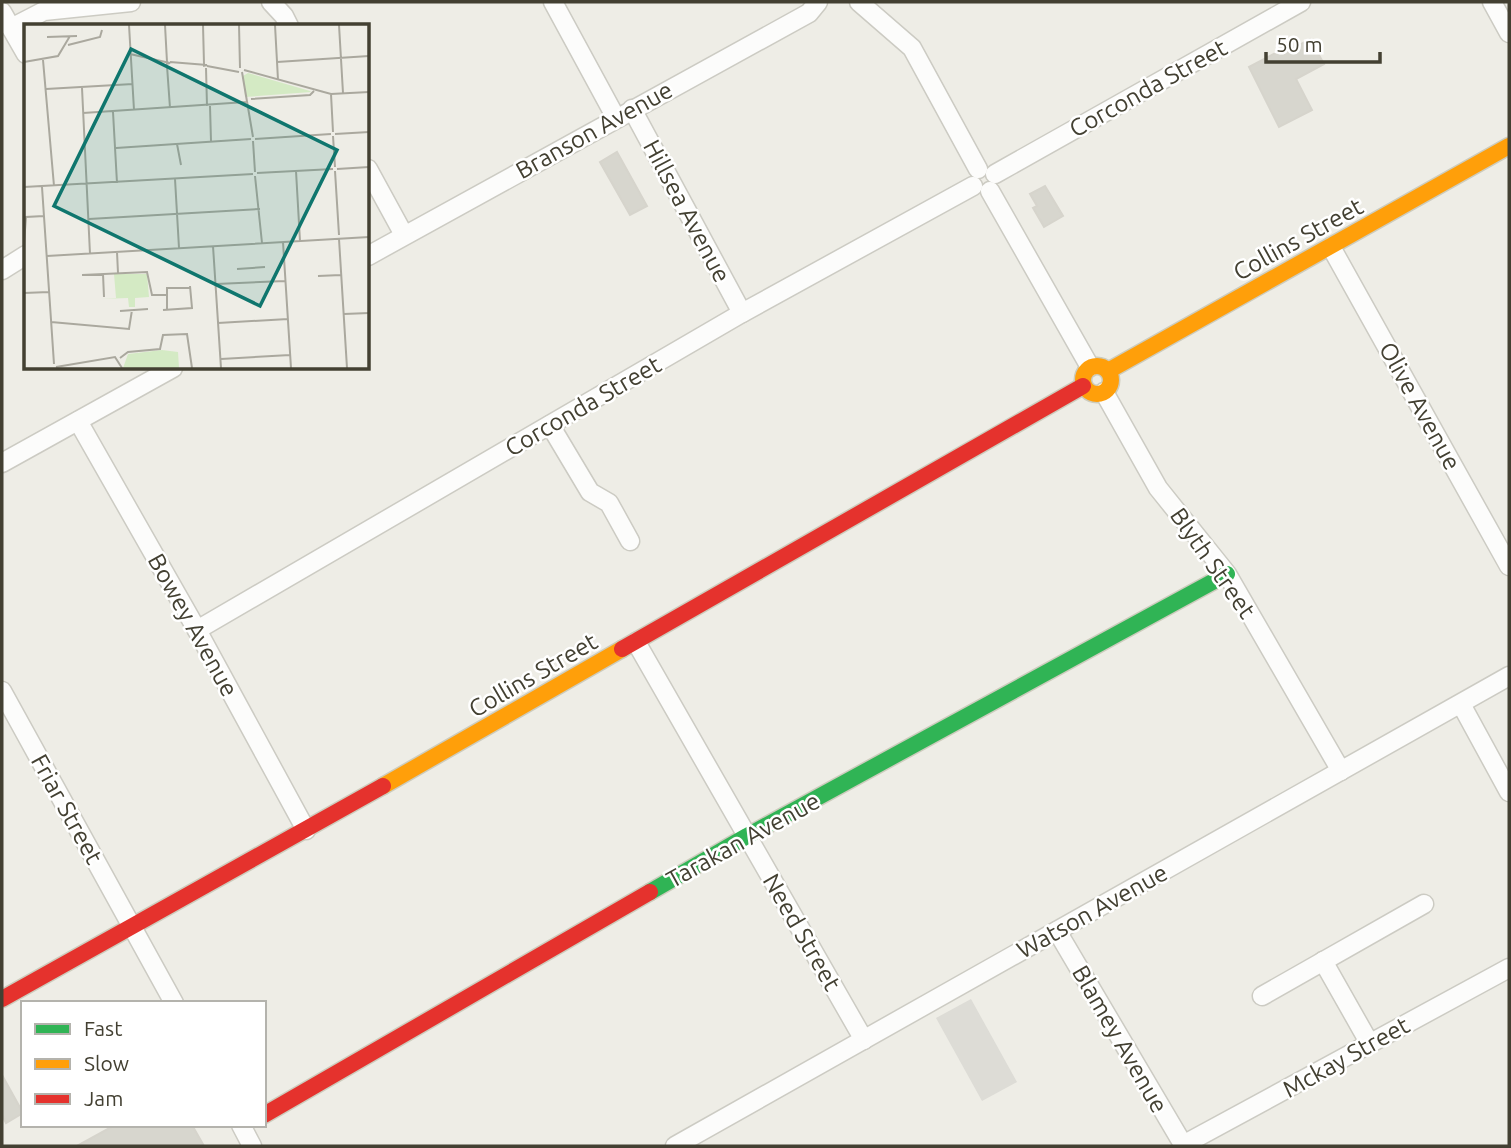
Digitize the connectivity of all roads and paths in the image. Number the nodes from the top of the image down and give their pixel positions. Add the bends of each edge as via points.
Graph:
1 (131, 2) edge
2 (271, 2) edge
3 (553, 2) edge
4 (818, 2) edge
5 (859, 2) edge
6 (1301, 2) edge
7 (1492, 2) edge
8 (284, 15) edge
9 (5, 20) edge
10 (1509, 33) edge
11 (24, 51) edge
12 (632, 109) junction
13 (616, 118) junction
14 (1509, 146) edge
15 (369, 171) edge
16 (984, 180) junction
17 (404, 235) junction
18 (1331, 247) junction
19 (369, 255) edge
20 (24, 256) edge
21 (2, 270) edge
22 (742, 313) junction
23 (1090, 367) junction
24 (171, 369) edge
25 (1108, 371) junction
26 (1083, 386) junction
27 (1104, 392) junction
28 (78, 421) junction
29 (550, 425) junction
30 (2, 463) edge
31 (630, 541) dead end
32 (1509, 566) edge
33 (1227, 574) junction
34 (197, 631) junction
35 (636, 642) junction
36 (1509, 676) edge
37 (2, 691) edge
38 (1461, 704) junction
39 (1341, 771) junction
40 (1509, 792) edge
41 (306, 830) junction
42 (747, 836) junction
43 (1424, 904) dead end
44 (132, 927) junction
45 (1057, 931) junction
46 (1323, 961) junction
47 (1509, 968) edge
48 (1262, 996) dead end
49 (2, 999) edge
50 (173, 1001) edge
51 (864, 1040) junction
52 (1370, 1044) junction
53 (266, 1114) edge
54 (243, 1127) edge
55 (252, 1146) edge
56 (675, 1146) edge
57 (1184, 1146) edge

1 - 9 street
2 - 8 street
3 - 13 street
4 - 12 street, Branson Avenue via 809,13
5 - 16 street via 912,48
6 - 16 street, Corconda Street
7 - 10 street
9 - 11 street
12 - 13 street, Branson Avenue
12 - 22 street, Hillsea Avenue
13 - 17 street, Branson Avenue
14 - 18 street, Collins Street
15 - 17 street
16 - 22 street, Corconda Street
16 - 23 street
17 - 19 street, Branson Avenue
18 - 25 street, Collins Street
18 - 32 street, Olive Avenue
20 - 21 street
22 - 29 street, Corconda Street
23 - 25 street
23 - 26 street via 1083,375
24 - 28 street
25 - 27 street via 1111,383
26 - 27 street via 1092,394
26 - 35 street, Collins Street
27 - 33 street, Blyth Street via 1158,488
28 - 30 street
28 - 34 street, Bowey Avenue
29 - 31 street via 590,492 609,503
29 - 34 street, Corconda Street
33 - 39 street, Blyth Street
33 - 42 street, Tarakan Avenue
34 - 41 street, Bowey Avenue
35 - 41 street, Collins Street
35 - 42 street, Need Street
36 - 38 street, Watson Avenue
37 - 44 street, Friar Street
38 - 39 street, Watson Avenue
38 - 40 street
39 - 45 street, Watson Avenue
41 - 44 street, Collins Street
42 - 51 street, Need Street
42 - 53 street, Tarakan Avenue
43 - 46 street
44 - 49 street, Collins Street
44 - 50 street, Friar Street
45 - 51 street, Watson Avenue
45 - 57 street, Blamey Avenue
46 - 48 street
46 - 52 street
47 - 52 street, Mckay Street
51 - 56 street, Watson Avenue
52 - 57 street, Mckay Street
54 - 55 street

